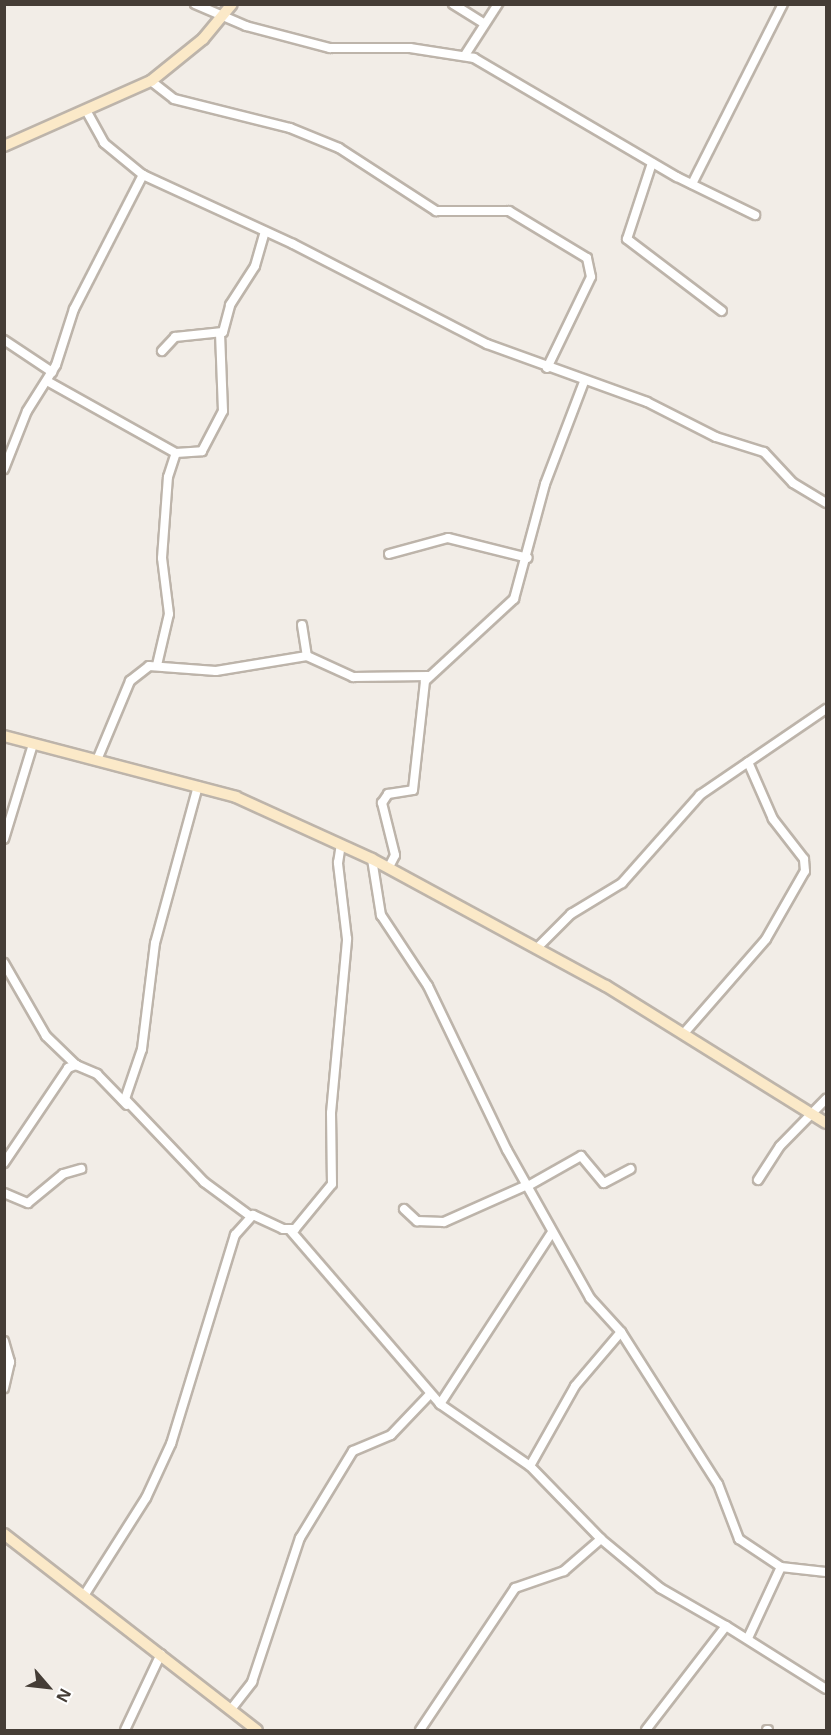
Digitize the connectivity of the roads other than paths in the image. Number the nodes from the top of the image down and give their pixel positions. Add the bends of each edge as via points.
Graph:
1 (195, 4) edge
2 (232, 4) edge
3 (453, 4) edge
4 (498, 4) edge
5 (783, 4) edge
6 (223, 17) junction
7 (484, 23) junction
8 (465, 55) junction
9 (151, 81) junction
10 (87, 112) junction
11 (4, 146) edge
12 (652, 163) junction
13 (143, 176) junction
14 (692, 184) junction
15 (755, 215) dead end
16 (265, 232) junction
17 (722, 311) dead end
18 (220, 334) junction
19 (4, 340) edge
20 (162, 351) dead end
21 (547, 368) junction
22 (52, 372) junction
23 (48, 381) junction
24 (584, 382) junction
25 (176, 453) junction
26 (4, 469) edge
27 (826, 503) edge
28 (389, 554) dead end
29 (528, 558) junction
30 (302, 625) dead end
31 (307, 656) junction
32 (157, 665) junction
33 (428, 676) junction
34 (826, 709) edge
35 (4, 736) edge
36 (33, 744) junction
37 (97, 760) junction
38 (748, 762) junction
39 (198, 786) junction
40 (4, 839) edge
41 (341, 845) junction
42 (372, 859) junction
43 (389, 867) junction
44 (538, 947) junction
45 (4, 963) edge
46 (685, 1032) junction
47 (75, 1065) junction
48 (130, 1078) junction
49 (114, 1092) junction
50 (826, 1099) edge
51 (128, 1106) junction
52 (813, 1113) junction
53 (826, 1123) edge
54 (4, 1163) edge
55 (81, 1169) dead end
56 (630, 1169) dead end
57 (758, 1180) dead end
58 (527, 1185) junction
59 (4, 1193) edge
60 (404, 1209) dead end
61 (249, 1215) junction
62 (290, 1230) junction
63 (552, 1232) junction
64 (621, 1332) junction
65 (4, 1341) edge
66 (4, 1388) edge
67 (430, 1394) junction
68 (441, 1404) junction
69 (530, 1466) junction
70 (4, 1534) edge
71 (601, 1539) junction
72 (781, 1567) junction
73 (826, 1572) edge
74 (85, 1594) junction
75 (726, 1626) junction
76 (748, 1638) junction
77 (161, 1654) junction
78 (826, 1689) edge
79 (232, 1708) junction
80 (125, 1731) edge
81 (257, 1731) edge
82 (420, 1731) edge
83 (646, 1731) edge

1 - 6 street
2 - 6 main road
3 - 7 street
4 - 7 street
5 - 14 street
6 - 8 street via 343,51 388,47
6 - 9 main road via 190,52
7 - 8 street
8 - 12 street
9 - 10 main road
9 - 21 street via 174,99 290,128 339,148 436,211 509,211 587,258 591,277
10 - 11 main road
10 - 13 street via 104,143
12 - 14 street
12 - 17 street via 627,239
13 - 16 street
13 - 22 street via 74,309
14 - 15 street
16 - 18 street via 255,266 230,305
16 - 21 street via 487,345
18 - 20 street via 175,337
18 - 25 street via 224,392 217,431 202,451
19 - 22 street
21 - 24 street
22 - 23 street
23 - 25 street
23 - 26 street via 27,411
24 - 27 street via 647,402 716,436 764,452 793,483
24 - 29 street via 545,484
25 - 32 street via 168,477 162,558 169,614
28 - 29 street via 448,538
29 - 33 street via 505,610
30 - 31 street
31 - 32 street via 216,671
31 - 33 street via 353,677
32 - 37 street via 142,668 130,681
33 - 43 street via 413,790 388,794 382,803 394,849
34 - 38 street
35 - 36 main road
36 - 37 main road
36 - 40 street
37 - 39 main road
38 - 44 street via 693,802 622,883 572,915
38 - 46 street via 773,819 804,859 806,871 766,939
39 - 41 main road
39 - 48 street via 155,943 142,1049
41 - 42 main road
41 - 62 street via 338,863 346,939 331,1113 334,1176 316,1205
42 - 43 main road
42 - 58 street via 381,915 428,986
43 - 44 main road
44 - 46 main road
45 - 47 street via 46,1036
46 - 52 main road
47 - 49 street via 97,1074
47 - 54 street via 68,1068
48 - 49 street
48 - 51 street
49 - 51 street
50 - 52 street
51 - 61 street via 204,1182
52 - 53 main road
52 - 57 street via 780,1146
55 - 59 street via 63,1174 28,1203
56 - 58 street via 604,1183 581,1156
58 - 60 street via 444,1222 417,1221
58 - 63 street
61 - 62 street
61 - 74 street via 224,1262 160,1470
62 - 67 street
63 - 64 street via 590,1298
63 - 68 street
64 - 69 street via 575,1386
64 - 72 street via 718,1484 739,1539
65 - 66 street via 10,1362
67 - 68 street
67 - 79 street via 391,1435 353,1451 300,1538 252,1682
68 - 69 street
69 - 71 street
70 - 74 main road
71 - 75 street via 668,1593
71 - 82 street via 564,1571 515,1588
72 - 73 street
72 - 76 street
74 - 77 main road
75 - 76 street
75 - 83 street
76 - 78 street
77 - 79 main road
77 - 80 street
79 - 81 main road

